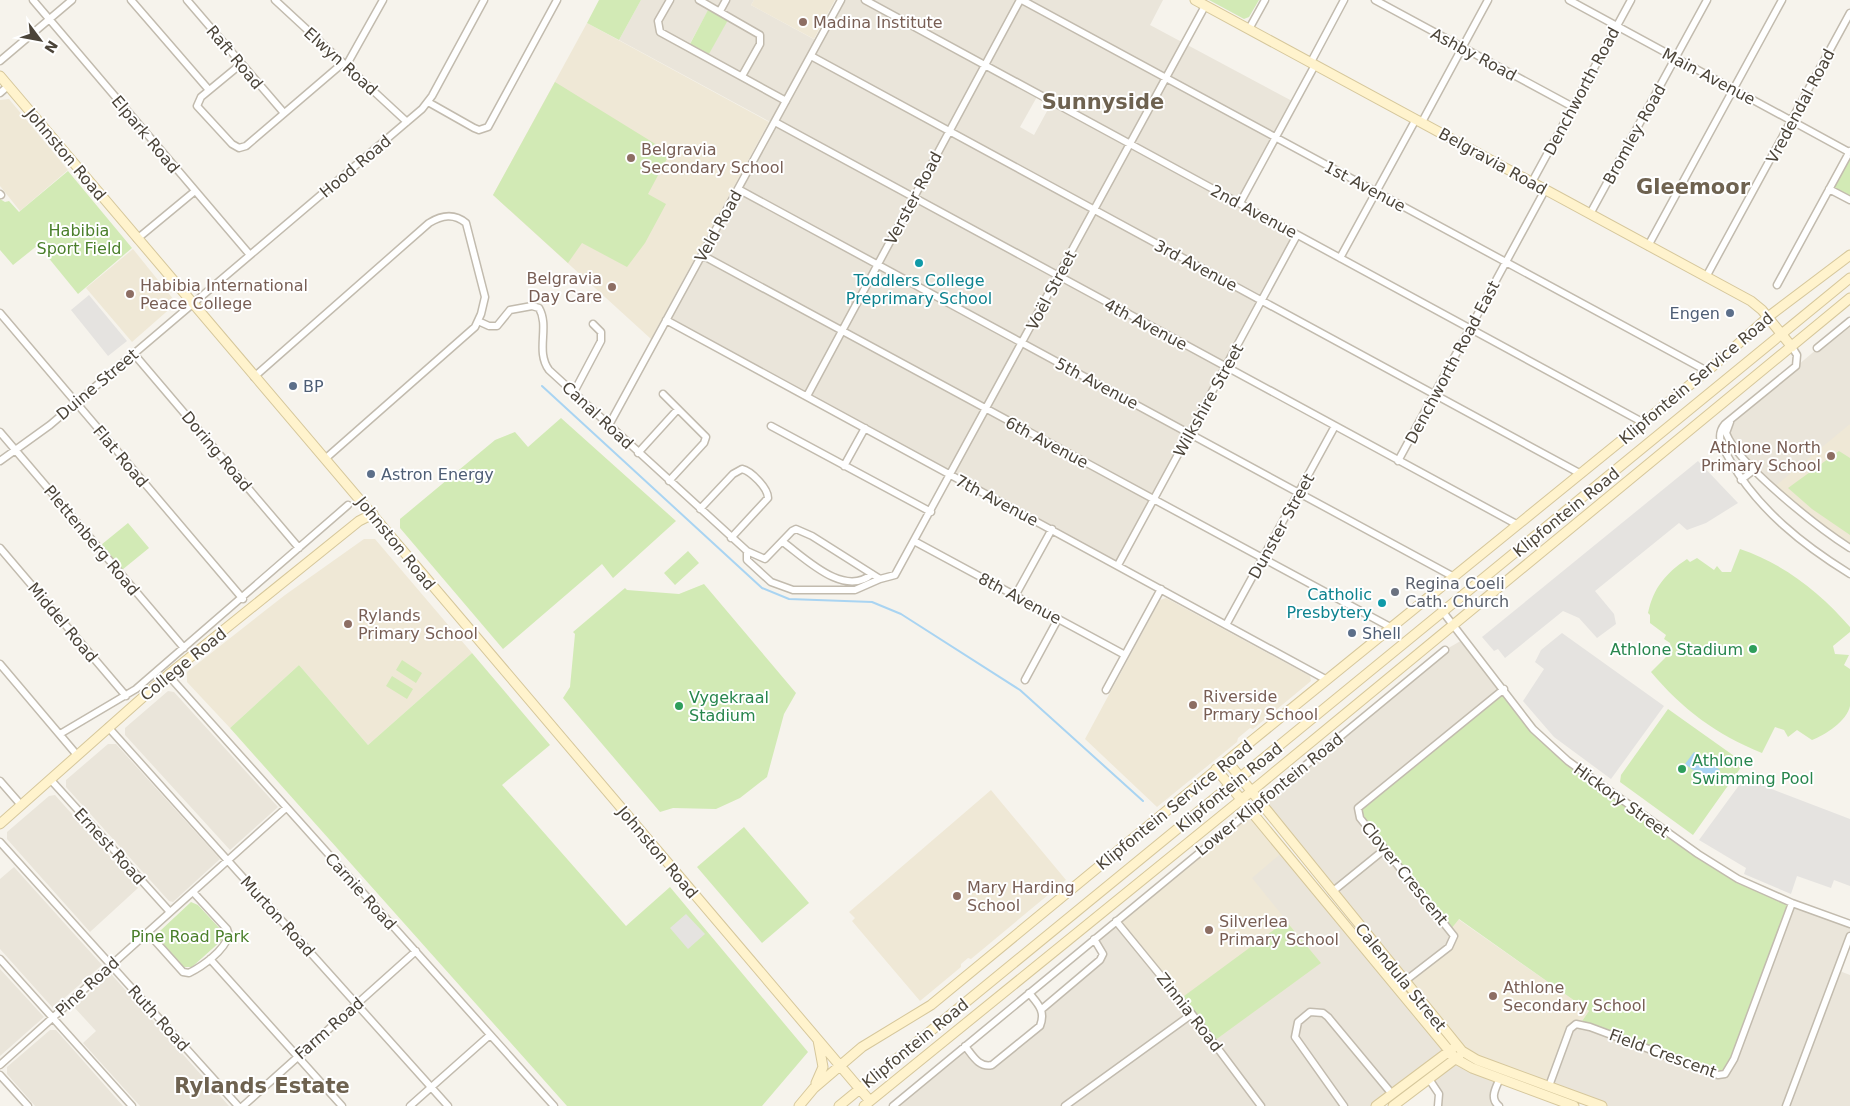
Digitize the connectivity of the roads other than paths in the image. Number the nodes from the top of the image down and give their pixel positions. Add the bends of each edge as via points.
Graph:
1 (33, 0) edge
2 (72, 0) edge
3 (132, 0) edge
4 (187, 0) edge
5 (383, 0) edge
6 (484, 0) edge
7 (557, 0) edge
8 (670, 0) edge
9 (699, 0) edge
10 (726, 0) edge
11 (841, 0) edge
12 (865, 0) edge
13 (1021, 0) edge
14 (1195, 0) edge
15 (1265, 0) edge
16 (1344, 0) edge
17 (1375, 0) edge
18 (1488, 0) edge
19 (1569, 0) edge
20 (1631, 0) edge
21 (1707, 0) edge
22 (1782, 0) edge
23 (278, 1) edge
24 (1205, 6) junction
25 (720, 11) junction
26 (1850, 13) edge
27 (49, 19) junction
28 (1616, 26) junction
29 (1249, 29) junction
30 (1462, 47) junction
31 (811, 56) junction
32 (1675, 58) junction
33 (0, 61) edge
34 (1313, 63) junction
35 (241, 64) junction
36 (345, 65) junction
37 (984, 65) junction
38 (0, 76) edge
39 (742, 76) junction
40 (1166, 78) junction
41 (8, 86) junction
42 (1733, 89) junction
43 (209, 90) junction
44 (0, 93) edge
45 (786, 101) junction
46 (428, 102) junction
47 (1572, 107) junction
48 (284, 113) junction
49 (1419, 121) junction
50 (1792, 121) junction
51 (406, 122) junction
52 (775, 122) junction
53 (949, 131) junction
54 (1275, 138) junction
55 (1130, 144) junction
56 (1850, 152) edge
57 (1532, 182) junction
58 (738, 189) junction
59 (1829, 189) junction
60 (1545, 190) junction
61 (194, 191) junction
62 (1376, 192) junction
63 (914, 198) junction
64 (1850, 200) edge
65 (1240, 203) junction
66 (1094, 210) junction
67 (1590, 214) junction
68 (1298, 235) junction
69 (137, 239) junction
70 (1648, 246) junction
71 (250, 255) junction
72 (702, 255) junction
73 (1850, 255) edge
74 (1340, 258) junction
75 (1506, 262) junction
76 (878, 264) junction
77 (1058, 276) junction
78 (1706, 277) junction
79 (1850, 278) edge
80 (1777, 285) dead end
81 (1850, 298) edge
82 (1262, 301) junction
83 (192, 304) junction
84 (0, 313) edge
85 (1768, 317) junction
86 (666, 320) junction
87 (478, 321) junction
88 (1850, 322) edge
89 (593, 324) dead end
90 (1470, 328) junction
91 (842, 331) junction
92 (1781, 334) junction
93 (1022, 343) junction
94 (1792, 347) junction
95 (1818, 348) dead end
96 (134, 354) junction
97 (1226, 367) junction
98 (1707, 371) junction
99 (254, 377) junction
100 (574, 392) junction
101 (663, 394) dead end
102 (1434, 394) junction
103 (806, 396) junction
104 (76, 403) junction
105 (678, 409) junction
106 (987, 409) junction
107 (1732, 419) junction
108 (1644, 423) junction
109 (609, 425) junction
110 (772, 426) dead end
111 (1335, 426) junction
112 (865, 428) junction
113 (0, 432) edge
114 (1190, 433) junction
115 (15, 449) junction
116 (638, 453) junction
117 (325, 459) junction
118 (0, 461) edge
119 (1398, 461) junction
120 (844, 466) junction
121 (1755, 469) junction
122 (1581, 474) junction
123 (951, 475) junction
124 (1742, 480) junction
125 (669, 481) junction
126 (1299, 492) junction
127 (1154, 499) junction
128 (348, 505) dead end
129 (700, 509) junction
130 (931, 512) junction
131 (373, 514) junction
132 (1518, 525) junction
133 (1052, 530) junction
134 (731, 538) junction
135 (914, 541) junction
136 (783, 542) junction
137 (0, 548) edge
138 (300, 548) junction
139 (1850, 548) edge
140 (747, 551) junction
141 (1263, 558) junction
142 (1118, 566) junction
143 (872, 574) junction
144 (1850, 574) edge
145 (1454, 577) junction
146 (880, 579) junction
147 (1161, 589) junction
148 (1016, 596) junction
149 (243, 599) junction
150 (1443, 612) junction
151 (1058, 619) junction
152 (1226, 625) junction
153 (1453, 626) junction
154 (1392, 628) junction
155 (184, 648) junction
156 (1445, 650) dead end
157 (1125, 655) junction
158 (0, 664) edge
159 (168, 675) junction
160 (1025, 680) dead end
161 (1327, 680) junction
162 (1106, 690) dead end
163 (1504, 690) junction
164 (126, 696) junction
165 (108, 727) junction
166 (60, 734) junction
167 (77, 754) junction
168 (1227, 761) junction
169 (1216, 769) junction
170 (1241, 777) junction
171 (50, 779) junction
172 (0, 780) edge
173 (1230, 786) junction
174 (1252, 790) junction
175 (1242, 799) junction
176 (1260, 801) junction
177 (21, 805) junction
178 (286, 808) junction
179 (1250, 809) junction
180 (0, 824) edge
181 (0, 842) edge
182 (1385, 849) junction
183 (228, 860) junction
184 (192, 892) junction
185 (1332, 892) junction
186 (1792, 903) junction
187 (170, 912) junction
188 (1116, 921) junction
189 (1850, 924) edge
190 (1354, 927) junction
191 (148, 933) junction
192 (1850, 936) edge
193 (1094, 939) junction
194 (416, 951) junction
195 (0, 959) edge
196 (210, 959) junction
197 (111, 965) junction
198 (1405, 981) junction
199 (1029, 993) junction
200 (357, 1004) junction
201 (1042, 1009) junction
202 (1192, 1014) junction
203 (52, 1018) junction
204 (490, 1035) junction
205 (817, 1038) junction
206 (965, 1046) junction
207 (1449, 1052) junction
208 (1458, 1052) junction
209 (297, 1056) junction
210 (0, 1065) edge
211 (840, 1065) junction
212 (0, 1075) edge
213 (1500, 1078) junction
214 (1429, 1079) junction
215 (1548, 1086) junction
216 (431, 1087) junction
217 (814, 1088) junction
218 (860, 1088) junction
219 (1392, 1094) junction
220 (867, 1104) edge
221 (895, 1105) edge
222 (28, 1106) edge
223 (132, 1106) edge
224 (238, 1106) edge
225 (243, 1106) edge
226 (342, 1106) edge
227 (410, 1106) edge
228 (448, 1106) edge
229 (554, 1106) edge
230 (799, 1106) edge
231 (839, 1106) edge
232 (1065, 1106) edge
233 (1261, 1106) edge
234 (1344, 1106) edge
235 (1376, 1106) edge
236 (1393, 1106) edge
237 (1438, 1106) edge
238 (1499, 1106) edge
239 (1572, 1106) edge
240 (1602, 1106) edge
241 (1786, 1106) edge

1 - 27 street, Elpark Road
2 - 27 street
3 - 43 street
4 - 35 street, Raft Road
5 - 36 street
6 - 46 street, Hood Road
7 - 46 street via 488,127 474,128
8 - 39 street via 658,21 658,29
9 - 25 street
10 - 25 street
11 - 31 street, Veld Road
12 - 37 street, 2nd Avenue
13 - 37 street, Verster Road
13 - 40 street, 1st Avenue
14 - 24 street, Belgravia Road
15 - 29 street
16 - 34 street
17 - 30 street, Ashby Road
18 - 30 street
19 - 28 street, Main Avenue
20 - 28 street, Denchworth Road
21 - 32 street, Bromley Road
22 - 42 street
23 - 36 street, Elwyn Road
24 - 29 street, Belgravia Road
24 - 40 street, Voël Street
25 - 39 street via 760,35 760,44
26 - 50 street, Vredendal Road
27 - 33 street
27 - 61 street, Elpark Road
28 - 32 street, Main Avenue
28 - 47 street, Denchworth Road
29 - 34 street, Belgravia Road
30 - 47 street, Ashby Road
30 - 49 street
31 - 45 street, Veld Road
31 - 53 street, 3rd Avenue
32 - 42 street, Main Avenue
32 - 67 street, Bromley Road
34 - 49 street, Belgravia Road
34 - 54 street
35 - 43 street
35 - 48 street, Raft Road
36 - 48 street
36 - 51 street, Elwyn Road
37 - 53 street, Verster Road
37 - 55 street, 2nd Avenue
38 - 41 street, Johnston Road
39 - 45 street
40 - 54 street, 1st Avenue
40 - 55 street, Voël Street
41 - 44 street
41 - 69 street, Johnston Road
42 - 50 street, Main Avenue
42 - 70 street
43 - 48 street via 198,100 197,108 239,148 246,146
45 - 52 street, Veld Road
46 - 51 street, Hood Road
47 - 57 street, Denchworth Road
49 - 57 street, Belgravia Road
49 - 62 street
50 - 56 street, Main Avenue
50 - 78 street, Vredendal Road
51 - 71 street, Hood Road
52 - 58 street, Veld Road
52 - 63 street, 4th Avenue
53 - 63 street, Verster Road
53 - 66 street, 3rd Avenue
54 - 62 street, 1st Avenue
54 - 65 street
55 - 65 street, 2nd Avenue
55 - 66 street, Voël Street
56 - 59 street
57 - 60 street, Belgravia Road
58 - 72 street, Veld Road
58 - 76 street, 5th Avenue
59 - 64 street
59 - 80 street
60 - 67 street, Belgravia Road
60 - 75 street
61 - 69 street
61 - 71 street, Elpark Road
62 - 74 street
62 - 75 street, 1st Avenue
63 - 76 street, Verster Road
63 - 77 street, 4th Avenue
65 - 68 street, 2nd Avenue
66 - 77 street, Voël Street
66 - 82 street, 3rd Avenue
67 - 70 street, Belgravia Road
68 - 74 street, 2nd Avenue
68 - 82 street, Wilkshire Street
69 - 83 street, Johnston Road
70 - 78 street, Belgravia Road
71 - 83 street, Hood Road
72 - 86 street, Veld Road
72 - 91 street, 6th Avenue
73 - 85 street, Klipfontein Service Road
74 - 90 street, 2nd Avenue
75 - 90 street, Denchworth Road East
75 - 98 street, 1st Avenue
76 - 91 street, Verster Road
76 - 93 street, 5th Avenue
77 - 93 street, Voël Street
77 - 97 street, 4th Avenue
78 - 85 street, Belgravia Road via 1751,302
79 - 92 street, Klipfontein Road
81 - 94 street, Klipfontein Road
82 - 97 street, Wilkshire Street
82 - 102 street, 3rd Avenue
83 - 96 street, Duine Street
83 - 99 street, Johnston Road
84 - 104 street, Flat Road
85 - 92 street, Belgravia Road
85 - 98 street, Klipfontein Service Road
86 - 103 street, 7th Avenue
86 - 109 street, Veld Road
87 - 99 street via 485,297 469,228 462,220 451,216 433,220
87 - 100 street, Canal Road via 497,326 510,310 539,308 544,321 544,363
87 - 117 street via 470,332
88 - 95 street
89 - 100 street via 601,332 601,341
90 - 102 street, Denchworth Road East
90 - 108 street, 2nd Avenue
91 - 103 street, Verster Road
91 - 106 street, 6th Avenue
92 - 94 street, Belgravia Road
92 - 150 street, Klipfontein Road
93 - 106 street, Voël Street
93 - 114 street, 5th Avenue
94 - 107 street via 1797,355 1796,366
94 - 153 street, Klipfontein Road
96 - 104 street, Duine Street
96 - 138 street, Doring Road
97 - 111 street, 4th Avenue
97 - 114 street, Wilkshire Street
98 - 108 street, Klipfontein Service Road
99 - 117 street, Johnston Road
100 - 109 street, Canal Road
101 - 105 street
102 - 119 street, Denchworth Road East
102 - 122 street, 3rd Avenue
103 - 112 street, 7th Avenue
104 - 115 street, Duine Street
104 - 149 street, Flat Road
105 - 116 street
105 - 125 street via 704,433 706,439
106 - 123 street, Voël Street
106 - 127 street, 6th Avenue
107 - 121 street via 1726,429 1728,439
107 - 124 street via 1722,427 1720,439
108 - 122 street, Klipfontein Service Road
109 - 116 street, Canal Road
110 - 120 street
111 - 119 street, 4th Avenue
111 - 126 street, Dunster Street
112 - 120 street
112 - 123 street, 7th Avenue
113 - 115 street, Plettenberg Road
114 - 126 street, 5th Avenue
114 - 127 street, Wilkshire Street
115 - 118 street, Duine Street
115 - 155 street, Plettenberg Road
116 - 125 street, Canal Road
117 - 131 street, Johnston Road
119 - 132 street, 4th Avenue
120 - 130 street
121 - 124 street
121 - 139 street via 1805,515
122 - 132 street, Klipfontein Service Road
123 - 130 street, Voël Street
123 - 133 street, 7th Avenue
124 - 144 street via 1776,518
125 - 129 street, Canal Road
126 - 141 street, Dunster Street
126 - 145 street, 5th Avenue
127 - 141 street, 6th Avenue
127 - 142 street, Wilkshire Street
128 - 138 street
129 - 134 street, Canal Road
129 - 134 street via 733,474 742,469 748,471 767,491 768,498
130 - 135 street, Voël Street
131 - 159 street, College Road via 358,521
131 - 205 street, Johnston Road
132 - 145 street, Klipfontein Service Road
133 - 142 street, 7th Avenue
133 - 148 street
134 - 140 street, Canal Road
135 - 146 street, Voël Street via 895,575
135 - 148 street, 8th Avenue
136 - 140 street via 765,558
136 - 143 street via 815,566 841,580 863,580
136 - 143 street via 792,531 800,531
137 - 164 street, Middel Road
138 - 149 street
140 - 146 street via 747,560 762,574 788,589 855,590
141 - 152 street, Dunster Street
141 - 154 street, 6th Avenue
142 - 147 street, 7th Avenue
143 - 146 street
145 - 154 street, Klipfontein Service Road
147 - 152 street, 7th Avenue
147 - 157 street
148 - 151 street, 8th Avenue
149 - 155 street
150 - 153 street, Hickory Street
150 - 170 street, Klipfontein Road
151 - 157 street, 8th Avenue
151 - 160 street
152 - 161 street, 7th Avenue
153 - 163 street, Hickory Street
153 - 174 street, Klipfontein Road
154 - 161 street, Klipfontein Service Road
155 - 164 street
156 - 176 street, Lower Klipfontein Road
157 - 162 street
158 - 166 street
159 - 165 street, College Road
159 - 178 street, Carnie Road
161 - 168 street, Klipfontein Service Road
163 - 182 street, Clover Crescent via 1358,808 1360,818
163 - 186 street, Hickory Street via 1533,729 1581,770 1715,866
164 - 166 street
165 - 167 street, College Road
165 - 183 street, Murton Road
166 - 167 street
167 - 171 street, College Road
168 - 169 street, Klipfontein Service Road
168 - 170 street, Calendula Street
169 - 173 street, Calendula Street
169 - 211 street, Klipfontein Service Road via 931,1005 873,1038
170 - 173 street, Klipfontein Road
170 - 174 street, Calendula Street
171 - 177 street, College Road
171 - 187 street, Ernest Road
172 - 177 street
173 - 175 street, Calendula Street
173 - 218 street, Klipfontein Road
174 - 175 street, Klipfontein Road
174 - 176 street, Calendula Street
175 - 179 street, Calendula Street
175 - 220 street, Klipfontein Road
176 - 179 street, Lower Klipfontein Road
176 - 185 street, Calendula Street
177 - 180 street, College Road
178 - 183 street, Pine Road
178 - 194 street, Carnie Road
179 - 188 street, Lower Klipfontein Road
179 - 190 street, Calendula Street
181 - 197 street, Ruth Road
182 - 185 street
182 - 198 street, Clover Crescent via 1451,929 1454,938 1449,947
183 - 184 street, Pine Road
183 - 200 street, Murton Road
184 - 187 street, Pine Road
184 - 196 street via 229,935
185 - 190 street, Calendula Street
186 - 189 street, Hickory Street
186 - 215 street, Field Crescent via 1734,1059 1725,1074 1718,1075 1576,1024 1566,1037
187 - 191 street, Pine Road
188 - 193 street, Lower Klipfontein Road
188 - 202 street, Zinnia Road
190 - 198 street, Calendula Street
190 - 207 street, Calendula Street
191 - 196 street via 183,972 189,973
191 - 197 street, Pine Road
192 - 241 street
193 - 199 street, Lower Klipfontein Road
193 - 201 street via 1102,948 1100,960
194 - 200 street, Farm Road
194 - 204 street, Carnie Road
195 - 203 street
196 - 209 street
197 - 203 street, Pine Road
197 - 224 street, Ruth Road
198 - 208 street, Calendula Street
199 - 201 street
199 - 206 street, Lower Klipfontein Road
200 - 209 street, Farm Road
200 - 216 street, Murton Road
201 - 206 street via 1040,1026 992,1065 980,1064
202 - 232 street
202 - 233 street, Zinnia Road
203 - 210 street, Pine Road
203 - 223 street
204 - 216 street
204 - 229 street, Carnie Road
205 - 211 street, Johnston Road
205 - 217 street via 823,1066
206 - 221 street, Lower Klipfontein Road
207 - 208 street, Calendula Street
207 - 219 street
208 - 213 street, Calendula Street via 1472,1068
208 - 214 street
208 - 215 street, Calendula Street
209 - 225 street, Farm Road
209 - 226 street
211 - 217 street, Klipfontein Service Road
211 - 218 street, Johnston Road
212 - 222 street
213 - 238 street via 1493,1095
213 - 239 street, Calendula Street
214 - 236 street
214 - 237 street via 1439,1094
215 - 240 street, Calendula Street
216 - 227 street
216 - 228 street, Murton Road
217 - 230 street, Klipfontein Service Road
218 - 220 street, Johnston Road
218 - 231 street, Klipfontein Road
219 - 234 street via 1328,1017 1323,1013 1310,1012 1298,1022 1295,1037
219 - 235 street

